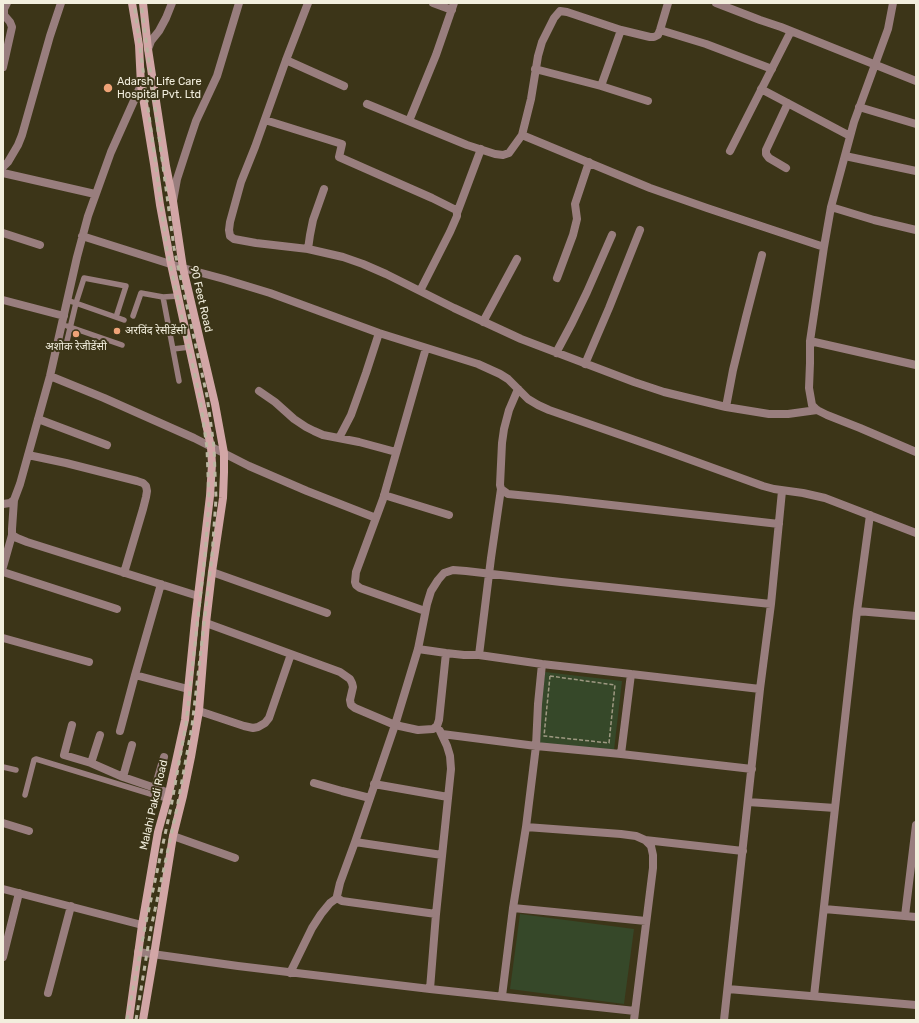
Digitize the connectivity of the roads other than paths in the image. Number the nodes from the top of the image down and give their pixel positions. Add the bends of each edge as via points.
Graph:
1 (7, 3) edge
2 (61, 3) edge
3 (132, 3) edge
4 (143, 3) edge
5 (172, 3) edge
6 (239, 3) edge
7 (308, 3) edge
8 (433, 3) edge
9 (570, 3) edge
10 (668, 3) edge
11 (716, 3) edge
12 (893, 3) edge
13 (730, 5) edge
14 (453, 6) edge
15 (567, 12) junction
16 (621, 30) junction
17 (660, 30) junction
18 (791, 31) junction
19 (148, 49) junction
20 (286, 60) junction
21 (875, 64) junction
22 (3, 67) edge
23 (535, 69) junction
24 (772, 69) junction
25 (916, 81) edge
26 (141, 85) junction
27 (344, 86) dead end
28 (601, 86) junction
29 (762, 89) junction
30 (648, 101) dead end
31 (788, 103) junction
32 (368, 104) dead end
33 (859, 107) junction
34 (265, 120) junction
35 (409, 121) junction
36 (916, 124) edge
37 (522, 135) junction
38 (850, 136) junction
39 (480, 149) junction
40 (730, 151) dead end
41 (845, 156) junction
42 (589, 162) junction
43 (3, 167) edge
44 (786, 168) dead end
45 (916, 171) edge
46 (3, 173) edge
47 (324, 189) dead end
48 (96, 194) junction
49 (173, 201) junction
50 (831, 207) junction
51 (457, 213) junction
52 (640, 230) dead end
53 (916, 230) edge
54 (3, 233) edge
55 (612, 235) dead end
56 (82, 236) junction
57 (40, 245) dead end
58 (824, 247) junction
59 (308, 249) junction
60 (762, 255) dead end
61 (517, 259) dead end
62 (171, 264) junction
63 (182, 268) junction
64 (557, 278) dead end
65 (420, 291) junction
66 (178, 296) junction
67 (163, 297) junction
68 (3, 300) edge
69 (71, 301) junction
70 (133, 316) dead end
71 (116, 317) junction
72 (63, 320) junction
73 (124, 320) dead end
74 (483, 322) junction
75 (70, 327) junction
76 (379, 333) junction
77 (810, 341) junction
78 (66, 345) dead end
79 (122, 345) dead end
80 (190, 347) junction
81 (426, 348) junction
82 (173, 349) junction
83 (556, 353) junction
84 (585, 364) junction
85 (916, 365) edge
86 (50, 376) junction
87 (179, 381) dead end
88 (518, 389) junction
89 (259, 391) dead end
90 (726, 407) junction
91 (817, 410) junction
92 (38, 419) junction
93 (339, 438) junction
94 (107, 445) dead end
95 (211, 447) junction
96 (396, 452) junction
97 (916, 452) edge
98 (224, 453) junction
99 (28, 455) junction
100 (501, 489) junction
101 (782, 490) junction
102 (384, 495) junction
103 (14, 500) junction
104 (3, 504) edge
105 (450, 515) dead end
106 (870, 515) junction
107 (376, 518) junction
108 (779, 524) junction
109 (916, 533) edge
110 (12, 535) junction
111 (3, 567) edge
112 (3, 572) edge
113 (212, 572) junction
114 (124, 573) junction
115 (490, 574) junction
116 (161, 584) junction
117 (198, 596) junction
118 (771, 604) junction
119 (117, 609) dead end
120 (425, 611) junction
121 (857, 611) junction
122 (326, 613) dead end
123 (916, 616) edge
124 (206, 623) junction
125 (3, 638) edge
126 (418, 649) junction
127 (446, 653) junction
128 (291, 654) junction
129 (478, 655) junction
130 (89, 662) dead end
131 (542, 664) junction
132 (190, 670) junction
133 (202, 672) junction
134 (631, 674) junction
135 (135, 675) junction
136 (188, 689) junction
137 (760, 689) junction
138 (199, 711) junction
139 (72, 725) dead end
140 (395, 725) junction
141 (437, 726) junction
142 (120, 731) dead end
143 (442, 734) junction
144 (100, 735) dead end
145 (132, 745) dead end
146 (536, 746) junction
147 (621, 754) junction
148 (164, 758) dead end
149 (90, 763) junction
150 (3, 767) edge
151 (752, 769) junction
152 (16, 770) dead end
153 (123, 777) junction
154 (314, 783) dead end
155 (374, 784) junction
156 (154, 788) junction
157 (25, 795) dead end
158 (168, 796) junction
159 (448, 797) junction
160 (370, 798) junction
161 (748, 802) junction
162 (835, 808) junction
163 (3, 823) edge
164 (916, 825) edge
165 (526, 827) junction
166 (29, 831) dead end
167 (173, 836) junction
168 (645, 840) junction
169 (355, 842) junction
170 (743, 851) junction
171 (442, 855) junction
172 (235, 858) dead end
173 (3, 889) edge
174 (19, 893) junction
175 (337, 898) junction
176 (71, 906) junction
177 (513, 908) junction
178 (824, 909) junction
179 (436, 914) junction
180 (905, 916) junction
181 (916, 917) edge
182 (646, 921) junction
183 (142, 925) junction
184 (138, 952) junction
185 (154, 955) junction
186 (3, 957) edge
187 (290, 973) junction
188 (430, 989) junction
189 (728, 990) junction
190 (48, 993) dead end
191 (502, 996) junction
192 (814, 996) junction
193 (916, 1005) edge
194 (635, 1011) junction
195 (129, 1020) edge
196 (143, 1020) edge
197 (634, 1020) edge
198 (724, 1020) edge

1 - 22 street via 4,15 12,27
2 - 43 street via 22,135
3 - 26 main road, 90 Feet Road via 139,45
4 - 19 main road, 90 Feet Road
5 - 19 street
6 - 49 street via 217,76 196,121 177,179
7 - 20 street
8 - 14 street
9 - 15 street
10 - 17 street
11 - 13 street
12 - 21 street via 888,29
13 - 18 street
14 - 35 street
15 - 16 street
15 - 23 street via 560,12 554,18 542,42
16 - 17 street via 654,37
16 - 28 street
17 - 24 street
18 - 21 street
18 - 24 street
19 - 49 main road, 90 Feet Road
20 - 27 street
20 - 34 street
21 - 25 street
21 - 33 street
23 - 28 street
23 - 37 street
24 - 29 street
26 - 48 street via 110,152
26 - 62 main road, 90 Feet Road
28 - 30 street
29 - 31 street
29 - 40 street
31 - 38 street
31 - 44 street via 766,150 769,158
32 - 35 street
33 - 36 street
33 - 38 street
34 - 51 street via 342,144 339,157 448,205
34 - 59 street via 241,182 233,210 230,236 241,241
35 - 39 street
37 - 39 street via 514,148 503,155
37 - 42 street
38 - 41 street
39 - 51 street
41 - 45 street
41 - 50 street
42 - 58 street via 672,196
42 - 64 street via 575,204 575,229
46 - 48 street
47 - 59 street via 313,220
48 - 56 street
49 - 63 main road, 90 Feet Road
50 - 53 street
50 - 58 street
51 - 65 street
52 - 84 street
54 - 57 street
55 - 83 street via 584,299
56 - 62 street
56 - 69 street
58 - 77 street
59 - 65 street via 343,256
60 - 90 street
61 - 74 street
62 - 63 street
62 - 66 main road, 90 Feet Road
63 - 76 street via 270,293
63 - 98 main road, 90 Feet Road via 215,404
65 - 74 street
66 - 67 lane
66 - 80 main road, 90 Feet Road
67 - 70 lane via 141,293
67 - 82 lane
68 - 72 street
69 - 71 lane
69 - 71 lane via 84,278 126,286
69 - 72 street
69 - 75 lane
71 - 73 lane
72 - 75 lane
72 - 86 street
74 - 83 street
75 - 78 lane
75 - 79 lane
76 - 81 street
76 - 93 street via 351,415
77 - 85 street
77 - 91 street via 809,388 812,404
80 - 82 lane
80 - 95 main road, 90 Feet Road
81 - 88 street via 490,369 508,379
81 - 96 street
82 - 87 lane
83 - 84 street
84 - 90 street via 664,392
86 - 92 street
86 - 95 street
88 - 100 street via 504,429
88 - 101 street via 528,399 549,410 763,486
89 - 93 street via 306,427 323,435
90 - 91 street via 769,414
91 - 97 street
92 - 94 street
92 - 99 street
93 - 96 street
95 - 98 street
95 - 117 main road, 90 Feet Road via 210,496
96 - 102 street
98 - 107 street via 306,491
98 - 113 main road, 90 Feet Road via 223,498
99 - 103 street
99 - 114 street via 137,480 146,486 146,498
100 - 108 street via 514,495
100 - 115 street
101 - 106 street via 825,498
101 - 108 street
102 - 105 street
102 - 107 street
103 - 104 street
103 - 110 street
106 - 109 street
106 - 121 street
107 - 120 street via 356,572 356,585
108 - 118 street
110 - 111 street
110 - 114 street via 22,541
112 - 119 street
113 - 122 street
113 - 124 main road, 90 Feet Road
114 - 116 street
115 - 118 street
115 - 120 street via 453,570 444,573 431,591
115 - 129 street
116 - 117 street
116 - 135 street
117 - 132 main road, Malahi Pakdi Road
118 - 137 street
120 - 126 street
121 - 123 street
121 - 162 street
124 - 128 street
124 - 133 main road
125 - 130 street
126 - 127 street
126 - 140 street
127 - 129 street
127 - 141 street
128 - 138 street via 265,723 253,728
128 - 140 street via 347,676 353,687 351,705
129 - 131 street
131 - 134 street
131 - 146 street
132 - 133 main road
132 - 136 main road, Malahi Pakdi Road
133 - 138 main road
134 - 137 street
134 - 147 street
135 - 136 street
135 - 142 street
136 - 158 main road, Malahi Pakdi Road
137 - 151 street
138 - 167 main road
139 - 149 street via 64,754
140 - 141 street via 418,730 433,729
140 - 155 street
141 - 143 street
143 - 146 street
143 - 159 street via 450,756
144 - 149 street
145 - 153 street
146 - 147 street
146 - 165 street
147 - 151 street
148 - 156 street
149 - 153 street
150 - 152 lane
151 - 161 street
153 - 156 street
154 - 160 street
155 - 159 street
155 - 160 street
156 - 158 street
157 - 158 lane via 36,759
158 - 183 main road, Malahi Pakdi Road via 158,832
159 - 171 street
160 - 169 street
161 - 162 street
161 - 170 street
162 - 178 street
163 - 166 street
164 - 180 street
165 - 168 street via 621,834
165 - 177 street
167 - 172 street
167 - 185 main road
168 - 170 street
168 - 182 street via 651,846 653,855
169 - 171 street
169 - 175 street
170 - 189 street
171 - 179 street
173 - 174 street
174 - 176 street
174 - 186 street
175 - 179 street via 342,901
175 - 187 street via 330,903 312,928
176 - 183 street
176 - 190 street
177 - 182 street
177 - 191 street
178 - 180 street
178 - 192 street
179 - 188 street
180 - 181 street
182 - 194 street
183 - 184 main road, Malahi Pakdi Road
184 - 185 street
184 - 195 main road, Malahi Pakdi Road
185 - 187 street
185 - 196 main road
187 - 188 street
188 - 191 street
189 - 192 street
189 - 198 street
191 - 194 street
192 - 193 street
194 - 197 street

